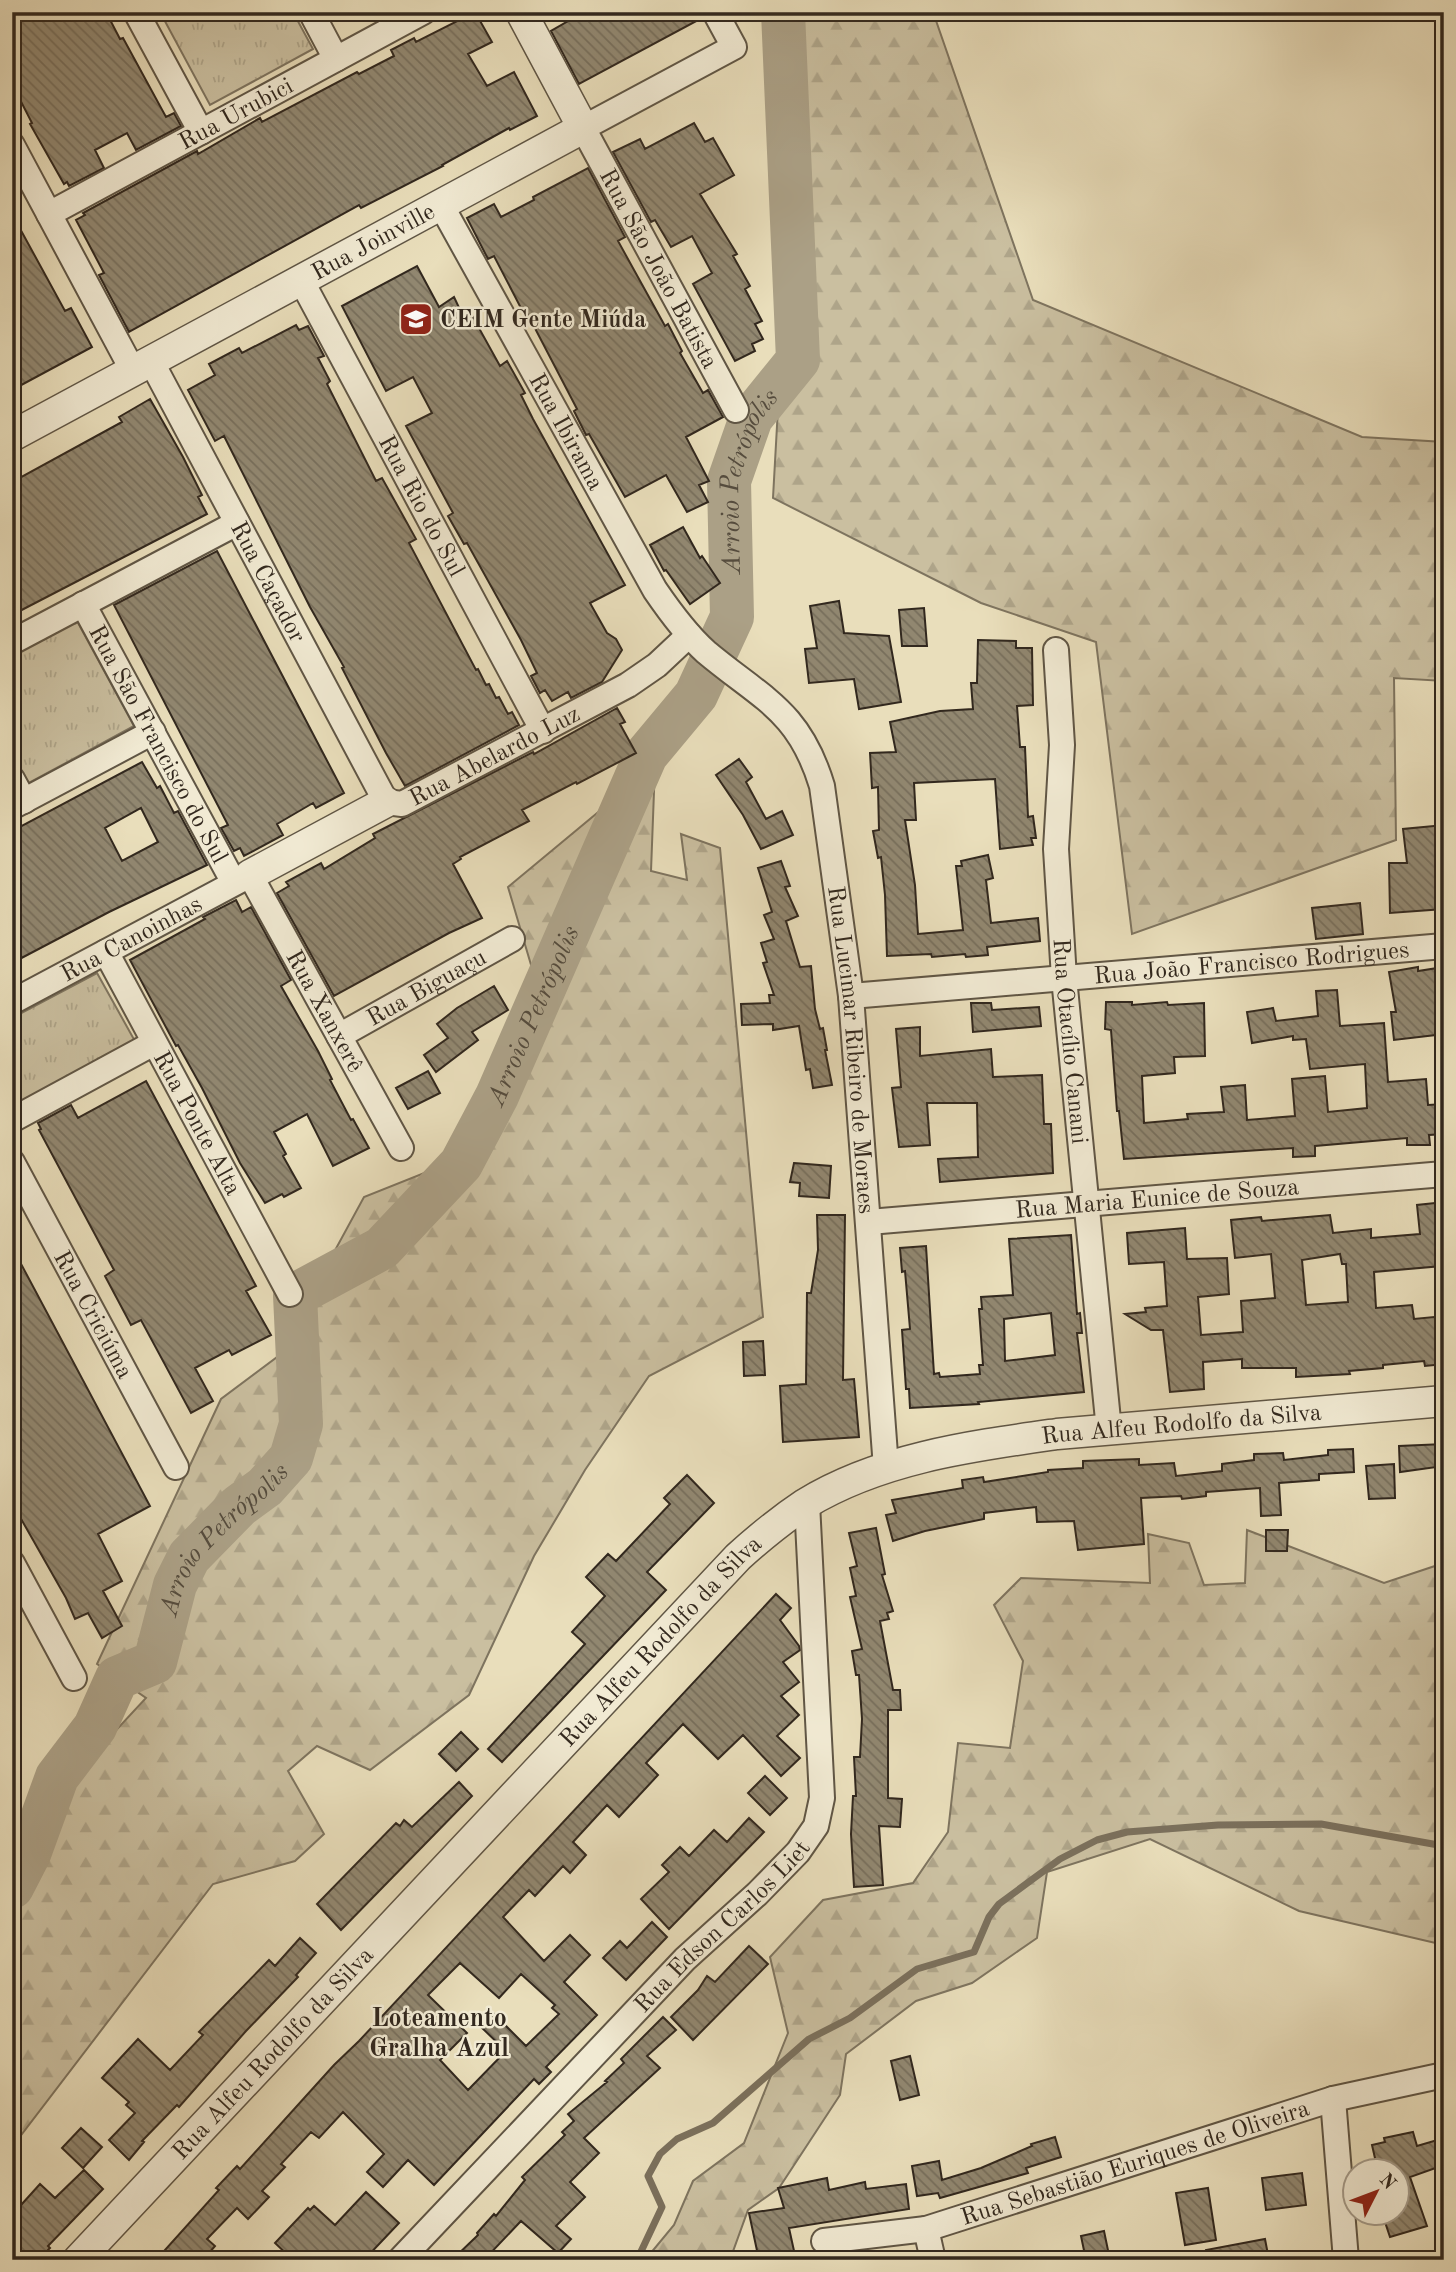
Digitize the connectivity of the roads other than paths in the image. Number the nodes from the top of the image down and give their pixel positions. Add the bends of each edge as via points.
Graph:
1 (136, 12) edge
2 (311, 12) edge
3 (423, 12) edge
4 (521, 12) edge
5 (715, 12) edge
6 (336, 59) junction
7 (583, 128) junction
8 (201, 132) junction
9 (12, 145) edge
10 (441, 205) junction
11 (49, 214) junction
12 (301, 280) junction
13 (142, 366) junction
14 (736, 410) dead end
15 (12, 436) edge
16 (237, 523) junction
17 (83, 604) junction
18 (12, 642) edge
19 (696, 642) junction
20 (1056, 650) dead end
21 (728, 669) joint
22 (544, 731) junction
23 (153, 732) junction
24 (12, 779) edge
25 (386, 802) junction
26 (18, 804) edge
27 (242, 879) junction
28 (512, 939) dead end
29 (1444, 946) edge
30 (106, 952) junction
31 (1064, 978) junction
32 (851, 996) junction
33 (12, 1002) edge
34 (339, 1036) junction
35 (154, 1043) junction
36 (12, 1119) edge
37 (401, 1148) dead end
38 (12, 1162) edge
39 (1444, 1174) edge
40 (20, 1196) edge
41 (1085, 1204) junction
42 (869, 1222) junction
43 (290, 1294) dead end
44 (1444, 1401) edge
45 (1109, 1430) junction
46 (176, 1467) dead end
47 (886, 1468) junction
48 (807, 1503) junction
49 (12, 1563) edge
50 (74, 1678) dead end
51 (1444, 2075) edge
52 (1333, 2099) junction
53 (926, 2229) junction
54 (824, 2241) dead end
55 (78, 2260) edge
56 (400, 2260) edge
57 (933, 2260) edge
58 (1346, 2260) edge

1 - 8 street
2 - 6 street
3 - 6 street, Rua Urubici
4 - 7 street
5 - 7 street, Rua Joinville via 734,47
6 - 8 street, Rua Urubici
7 - 10 street, Rua Joinville
7 - 14 street, Rua São João Batista
8 - 11 street, Rua Urubici
9 - 11 street, Rua Caçador
10 - 12 street, Rua Joinville
10 - 19 street, Rua Ibirama via 637,561 670,613
11 - 13 street, Rua Caçador
12 - 13 street, Rua Joinville
12 - 22 street, Rua Rio do Sul
13 - 15 street, Rua Joinville
13 - 16 street, Rua Caçador
16 - 17 street
16 - 25 street, Rua Caçador
17 - 18 street
17 - 23 street, Rua São Francisco do Sul
19 - 21 street, Rua Ibirama
19 - 22 street, Rua Abelardo Luz
20 - 31 street, Rua Otacílio Canani via 1062,745 1056,849
21 - 32 street, Rua Lucimar Ribeiro de Moraes via 783,713 814,761 822,786
22 - 25 street, Rua Abelardo Luz via 402,804
23 - 26 street
23 - 27 street, Rua São Francisco do Sul
24 - 26 street
25 - 27 street, Rua Abelardo Luz
27 - 30 street, Rua Canoinhas
27 - 34 street, Rua Xanxerê
28 - 34 street, Rua Biguaçu
29 - 31 street, Rua João Francisco Rodrigues
30 - 33 street, Rua Canoinhas
30 - 35 street, Rua Ponte Alta
31 - 32 street, Rua João Francisco Rodrigues
31 - 41 street, Rua Otacílio Canani
32 - 42 street, Rua Lucimar Ribeiro de Moraes
34 - 37 street, Rua Xanxerê
35 - 36 street
35 - 43 street, Rua Ponte Alta
38 - 40 street, Rua Criciúma
39 - 41 street, Rua Maria Eunice de Souza
40 - 46 street, Rua Criciúma
41 - 42 street, Rua Maria Eunice de Souza
41 - 45 street, Rua Otacílio Canani
42 - 47 street, Rua Lucimar Ribeiro de Moraes
44 - 45 street, Rua Alfeu Rodolfo da Silva
45 - 47 street, Rua Alfeu Rodolfo da Silva via 999,1442
47 - 48 street, Rua Alfeu Rodolfo da Silva
48 - 55 street, Rua Alfeu Rodolfo da Silva via 738,1557
48 - 56 street, Rua Edson Carlos Liet via 822,1798 816,1826 798,1852 685,1959
49 - 50 street
51 - 52 street, Rua Sebastião Euriques de Oliveira
52 - 53 street, Rua Sebastião Euriques de Oliveira
52 - 58 street
53 - 54 street, Rua Sebastião Euriques de Oliveira
53 - 57 street

